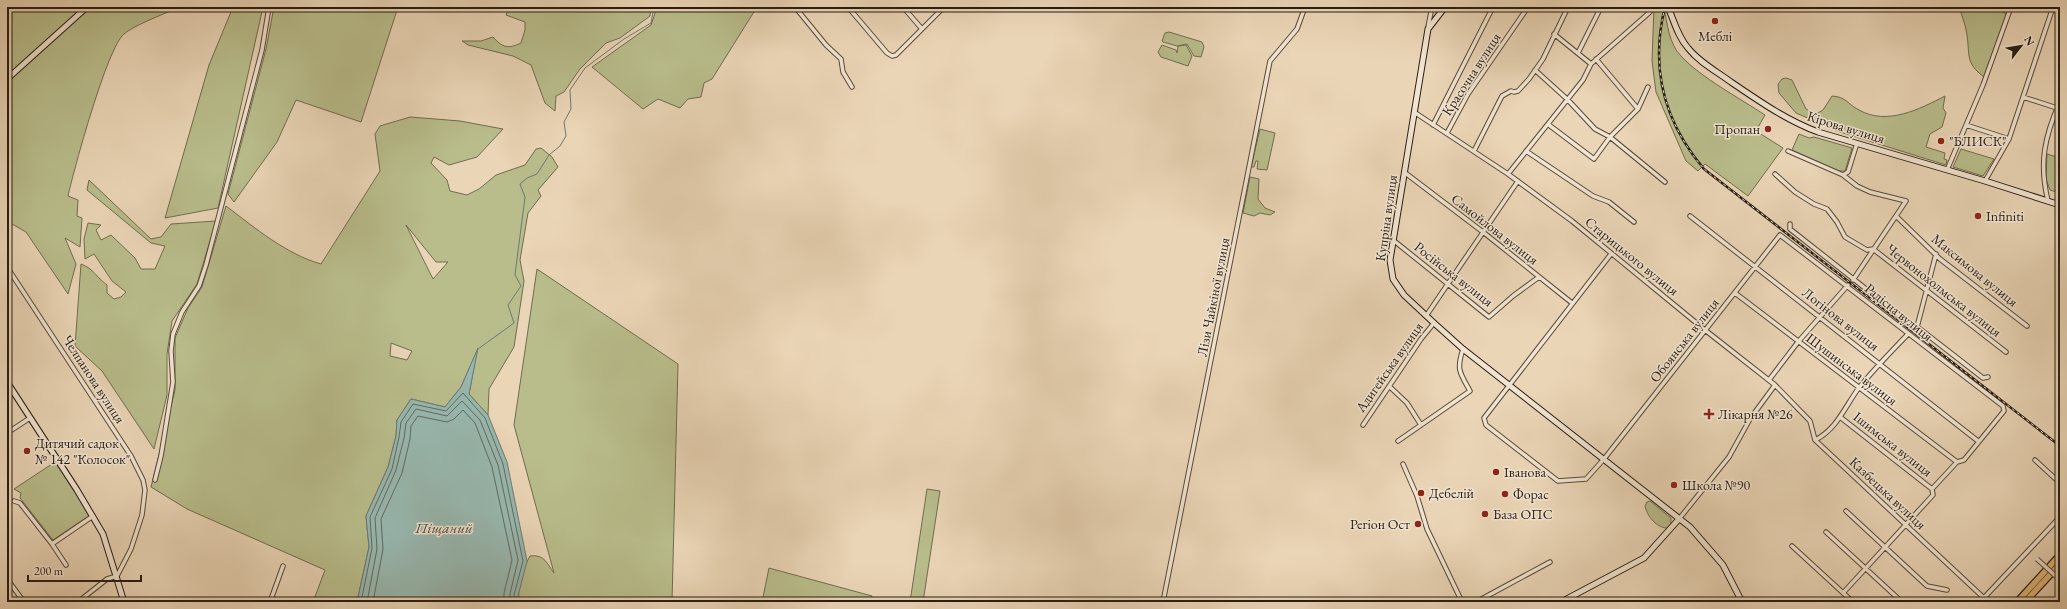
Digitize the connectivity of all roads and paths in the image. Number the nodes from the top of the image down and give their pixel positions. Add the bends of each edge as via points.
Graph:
1 (87, 7) edge
2 (269, 7) edge
3 (795, 7) edge
4 (848, 7) edge
5 (903, 7) edge
6 (944, 7) edge
7 (1306, 7) edge
8 (1432, 7) edge
9 (1446, 7) edge
10 (1493, 7) edge
11 (1528, 7) edge
12 (1568, 7) edge
13 (1601, 7) edge
14 (1651, 7) edge
15 (1668, 7) edge
16 (2011, 7) edge
17 (2053, 7) edge
18 (922, 29) junction
19 (1428, 29) junction
20 (1554, 34) junction
21 (1578, 53) junction
22 (1596, 59) junction
23 (1591, 64) junction
24 (1535, 70) junction
25 (7, 79) edge
26 (852, 87) dead end
27 (1648, 87) dead end
28 (2023, 97) junction
29 (1567, 99) junction
30 (2060, 102) edge
31 (2057, 108) junction
32 (1638, 109) junction
33 (1413, 112) junction
34 (1433, 125) junction
35 (1549, 125) junction
36 (1966, 125) junction
37 (1447, 133) junction
38 (1610, 137) junction
39 (2009, 139) junction
40 (1857, 143) junction
41 (1526, 150) junction
42 (1474, 151) junction
43 (1788, 151) dead end
44 (1947, 170) junction
45 (1404, 172) junction
46 (1508, 174) junction
47 (1775, 174) dead end
48 (1843, 175) junction
49 (1518, 181) junction
50 (1985, 181) junction
51 (1665, 182) dead end
52 (2048, 201) junction
53 (2060, 205) edge
54 (1690, 216) dead end
55 (1896, 216) junction
56 (1634, 222) dead end
57 (1790, 224) dead end
58 (1483, 232) junction
59 (1780, 235) joint
60 (1393, 240) junction
61 (1873, 249) junction
62 (1611, 254) junction
63 (1936, 254) junction
64 (7, 267) edge
65 (1755, 267) junction
66 (1539, 277) junction
67 (1853, 280) junction
68 (1448, 284) junction
69 (1848, 285) junction
70 (1926, 292) junction
71 (1735, 293) junction
72 (1572, 303) junction
73 (1426, 316) junction
74 (1820, 317) junction
75 (1434, 323) junction
76 (2026, 326) dead end
77 (1917, 327) junction
78 (1705, 330) junction
79 (1908, 334) junction
80 (1798, 342) junction
81 (1464, 349) junction
82 (2006, 352) dead end
83 (1880, 364) junction
84 (1988, 377) dead end
85 (1770, 380) junction
86 (7, 382) edge
87 (1509, 385) junction
88 (1775, 385) junction
89 (1390, 387) junction
90 (1859, 388) junction
91 (1840, 417) junction
92 (30, 418) junction
93 (1363, 425) dead end
94 (1421, 425) junction
95 (7, 432) edge
96 (1815, 440) junction
97 (1398, 441) dead end
98 (1978, 441) junction
99 (1604, 459) junction
100 (2035, 460) dead end
101 (1956, 462) junction
102 (1403, 464) dead end
103 (155, 480) dead end
104 (2060, 483) edge
105 (1932, 489) junction
106 (14, 501) dead end
107 (1846, 511) dead end
108 (93, 516) junction
109 (2060, 517) edge
110 (1679, 519) junction
111 (1905, 525) junction
112 (1826, 532) dead end
113 (52, 544) junction
114 (1792, 546) dead end
115 (1885, 547) junction
116 (2060, 555) edge
117 (2037, 559) dead end
118 (1550, 562) dead end
119 (2060, 564) edge
120 (66, 565) dead end
121 (283, 566) dead end
122 (1865, 568) junction
123 (117, 576) junction
124 (7, 579) edge
125 (2060, 580) edge
126 (1947, 590) dead end
127 (1844, 593) junction
128 (1984, 598) junction
129 (24, 602) edge
130 (78, 602) edge
131 (124, 602) edge
132 (270, 602) edge
133 (1163, 602) edge
134 (1462, 602) edge
135 (1476, 602) edge
136 (1561, 602) edge
137 (1742, 602) edge
138 (1853, 602) edge
139 (1902, 602) edge
140 (1980, 602) edge
141 (2017, 602) edge
142 (2025, 602) edge

1 - 25 main road
2 - 103 street via 262,50 206,264 199,286 182,312 173,334 173,382
3 - 26 street via 841,59 843,72
4 - 18 street via 892,56
5 - 18 street
6 - 18 street
7 - 133 street, Лізи Чайкіної вулиця via 1297,29 1270,61
8 - 19 street, Купріна вулиця
9 - 19 main road, Купріна вулиця
10 - 34 street
11 - 37 street, Красочна вулиця via 1468,94
12 - 20 street
13 - 21 street
14 - 22 street via 1650,12
15 - 40 main road, Кірова вулиця via 1687,48 1699,60 1796,124
16 - 36 street
17 - 28 street
19 - 33 main road, Купріна вулиця
20 - 21 street
20 - 24 street
21 - 23 street
22 - 23 street
22 - 32 street
23 - 29 street via 1584,80
24 - 29 street
24 - 42 street via 1518,91 1511,91 1502,96
27 - 32 street
28 - 31 street
28 - 39 street
29 - 35 street
29 - 38 street via 1595,128
30 - 31 street
31 - 52 street via 2044,150 2042,178
32 - 38 street
33 - 34 street, Старицького вулиця
33 - 45 main road, Купріна вулиця
34 - 37 street, Старицького вулиця
35 - 38 street via 1594,159
35 - 41 street
36 - 39 street
36 - 44 street
37 - 42 street, Старицького вулиця
38 - 51 street
39 - 50 street
40 - 44 main road, Кірова вулиця
40 - 48 street via 1848,172
41 - 46 street
41 - 56 street via 1593,196 1609,202
42 - 46 street, Старицького вулиця
43 - 48 street
44 - 50 main road, Кірова вулиця
45 - 58 street, Самойлова вулиця
45 - 60 main road, Купріна вулиця
46 - 49 street, Старицького вулиця
47 - 61 street, Червонохолмська вулиця via 1795,192 1828,209 1845,237 1867,250
48 - 55 street via 1870,192 1906,201
49 - 58 street
49 - 62 street, Старицького вулиця
50 - 52 main road, Кірова вулиця
52 - 53 main road, Кірова вулиця
54 - 65 street, Логінова вулиця
55 - 61 street
55 - 63 street, Максимова вулиця
57 - 67 street, Радісна вулиця via 1790,229
58 - 66 street, Самойлова вулиця
58 - 68 street
59 - 65 street, Обоянська вулиця
59 - 69 street, Радісна вулиця
60 - 68 street, Російська вулиця
60 - 73 main road, Купріна вулиця via 1390,260 1393,279
61 - 67 street
61 - 70 street, Червонохолмська вулиця
62 - 72 street
62 - 78 street, Старицького вулиця
63 - 70 street
63 - 76 street, Максимова вулиця
64 - 123 street, Челпанова вулиця via 131,456 143,480 145,490 142,516
65 - 71 street, Обоянська вулиця
65 - 74 street, Логінова вулиця
66 - 68 street, Російська вулиця via 1490,317
66 - 72 street, Самойлова вулиця
67 - 77 street, Радісна вулиця
68 - 73 street
69 - 74 street
69 - 79 street, Радісна вулиця
70 - 77 street
70 - 82 street, Червонохолмська вулиця
71 - 78 street, Обоянська вулиця
71 - 80 street, Шушинська вулиця
72 - 87 street
73 - 75 main road, Купріна вулиця
74 - 80 street
74 - 83 street, Логінова вулиця
75 - 81 main road, Купріна вулиця
75 - 89 street, Адигейська вулиця
77 - 84 street, Радісна вулиця via 1984,378
78 - 85 street, Старицького вулиця
78 - 99 street, Обоянська вулиця
79 - 83 street
79 - 98 street, Радісна вулиця via 2003,406 2004,409
80 - 85 street
80 - 90 street, Шушинська вулиця
81 - 87 main road, Купріна вулиця
81 - 94 street via 1458,364 1459,372 1470,391
83 - 90 street
83 - 98 street, Логінова вулиця
85 - 88 street, Старицького вулиця
86 - 92 main road
87 - 99 main road, Купріна вулиця
87 - 99 street via 1484,418 1486,425 1558,481 1586,479
88 - 96 street, Старицького вулиця via 1810,421
88 - 110 street via 1750,419 1729,457
89 - 93 street, Адигейська вулиця
89 - 94 street via 1407,403
90 - 91 street
90 - 101 street, Шушинська вулиця
91 - 96 street via 1823,436
91 - 105 street, Ішимська вулиця
92 - 95 street
92 - 108 main road
94 - 97 street
96 - 111 street, Казбецька вулиця
98 - 101 street via 1964,460
99 - 110 main road, Купріна вулиця
100 - 104 street
101 - 105 street
102 - 134 street via 1417,496 1427,529
105 - 111 street via 1933,496
106 - 113 street via 20,503
107 - 115 street
108 - 113 street
108 - 123 main road via 103,534
109 - 128 street
110 - 136 main road via 1644,558
110 - 137 main road, Купріна вулиця via 1700,537 1714,554 1728,573
111 - 115 street
111 - 128 street, Казбецька вулиця
112 - 122 street
113 - 120 street
114 - 127 street
115 - 122 street
115 - 126 street via 1927,586
116 - 141 main road
117 - 125 street, bridge
118 - 135 street
119 - 142 main road
121 - 132 street
122 - 127 street
122 - 139 street
123 - 130 street via 108,579
123 - 131 main road
124 - 129 street
127 - 138 street
128 - 140 street

